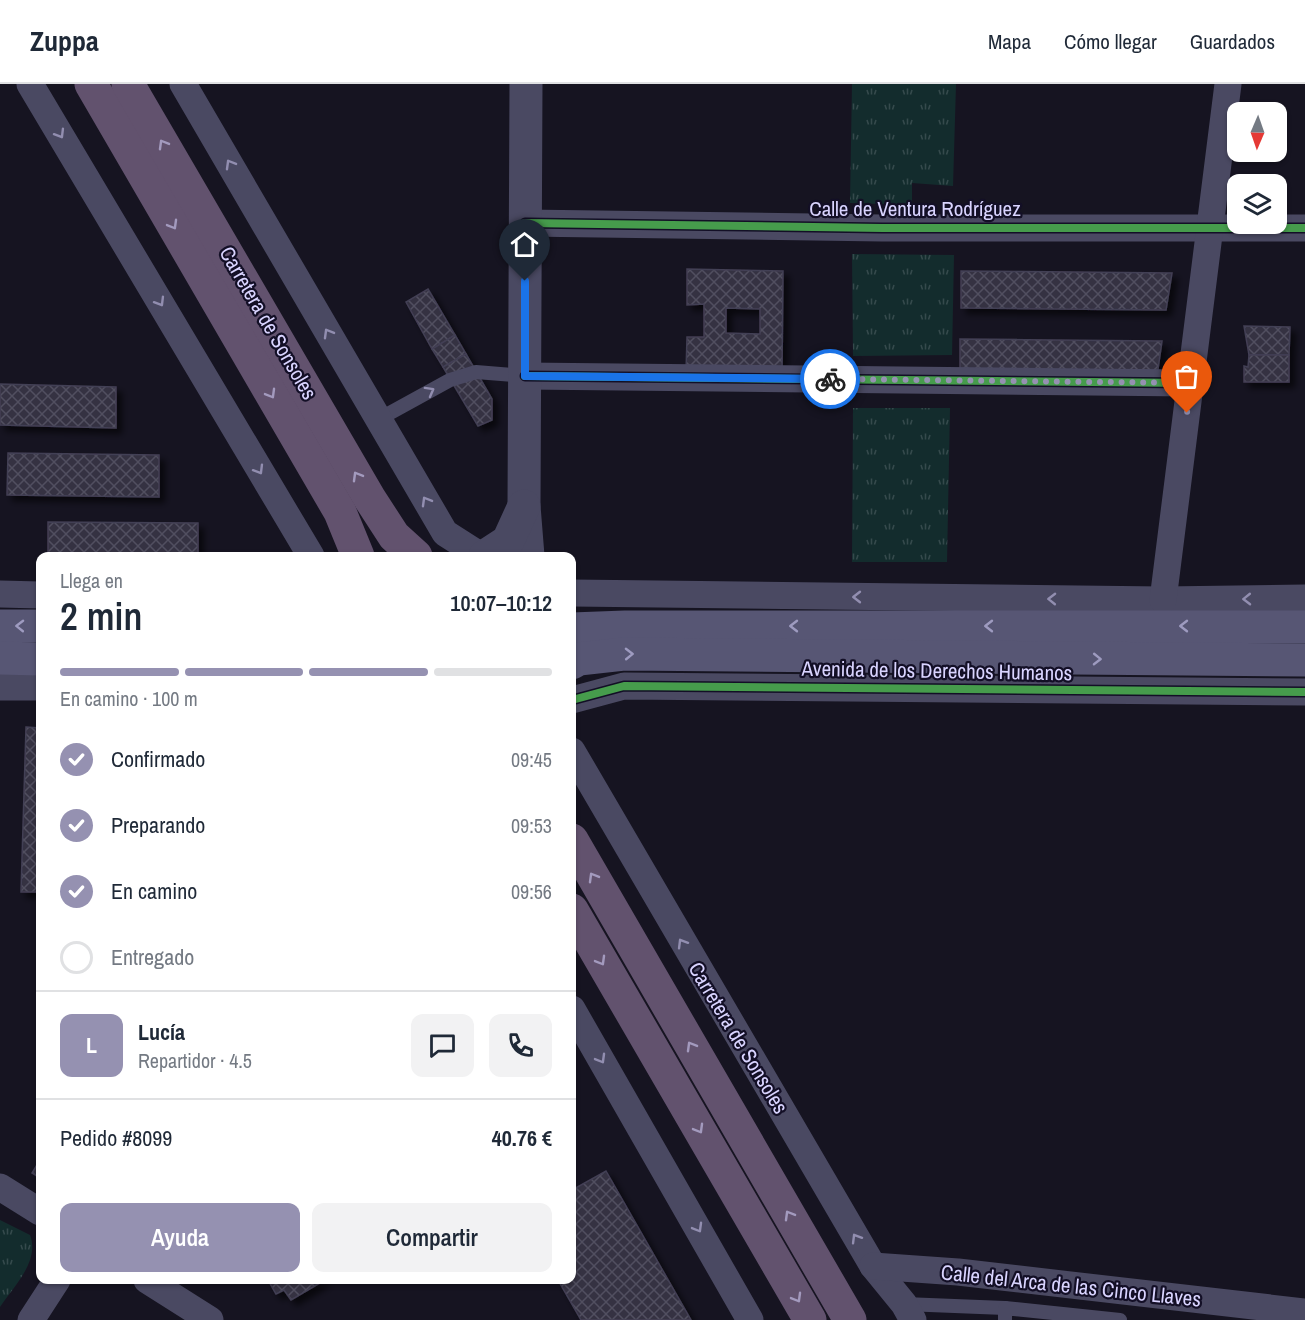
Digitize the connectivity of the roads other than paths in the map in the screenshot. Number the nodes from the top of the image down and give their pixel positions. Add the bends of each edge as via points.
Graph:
1 (30, 84) edge
2 (91, 84) edge
3 (128, 84) edge
4 (183, 84) edge
5 (526, 84) edge
6 (1228, 84) edge
7 (525, 223) junction
8 (1210, 228) junction
9 (1305, 228) edge
10 (525, 376) junction
11 (1190, 383) junction
12 (379, 419) junction
13 (524, 506) junction
14 (446, 544) edge
15 (308, 552) edge
16 (356, 552) edge
17 (412, 552) edge
18 (469, 552) edge
19 (491, 552) edge
20 (528, 552) edge
21 (576, 593) edge
22 (0, 594) edge
23 (36, 595) edge
24 (1305, 598) edge
25 (1164, 600) junction
26 (0, 626) edge
27 (36, 626) edge
28 (1305, 627) edge
29 (576, 629) edge
30 (0, 658) edge
31 (36, 659) edge
32 (1305, 660) edge
33 (576, 661) edge
34 (0, 687) edge
35 (36, 687) edge
36 (1305, 692) edge
37 (576, 703) edge
38 (576, 758) edge
39 (576, 847) edge
40 (576, 917) edge
41 (576, 1016) edge
42 (0, 1187) edge
43 (36, 1210) edge
44 (873, 1266) junction
45 (54, 1284) edge
46 (153, 1284) edge
47 (909, 1312) edge
48 (1305, 1312) edge
49 (1005, 1314) edge
50 (1091, 1318) edge
51 (32, 1320) edge
52 (210, 1320) edge
53 (750, 1320) edge
54 (810, 1320) edge
55 (849, 1320) edge
56 (1120, 1320) edge

1 -> 15 street
2 -> 16 highway, Carretera de Sonsoles via 340,512
17 -> 3 highway, Carretera de Sonsoles via 394,536 370,499
12 -> 4 street
5 - 7 street
6 - 8 street
7 - 8 street, Calle de Ventura Rodríguez
7 - 10 street
8 - 9 street, Calle de Ventura Rodríguez
8 - 11 street
10 - 11 street
12 -> 10 lane via 459,377 476,372
10 - 13 street
11 - 25 street
14 -> 12 street
13 - 19 street via 508,541
13 - 20 street
14 - 18 street
25 -> 21 street
22 - 23 street
24 -> 25 street
27 -> 26 main road
28 -> 29 main road, Avenida de los Derechos Humanos
30 - 31 main road
33 -> 32 main road, Avenida de los Derechos Humanos via 624,654
34 - 35 street
36 - 37 street, Avenida de los Derechos Humanos via 624,686
44 -> 38 street, Carretera de Sonsoles
55 -> 39 highway, Carretera de Sonsoles
40 -> 54 highway
41 -> 53 street
42 - 43 street
44 - 47 street, Carretera de Sonsoles
44 - 48 street, Calle del Arca de las Cinco Llaves via 958,1272
45 - 51 street
46 - 52 street
47 - 49 lane
49 - 50 lane
50 - 56 lane

